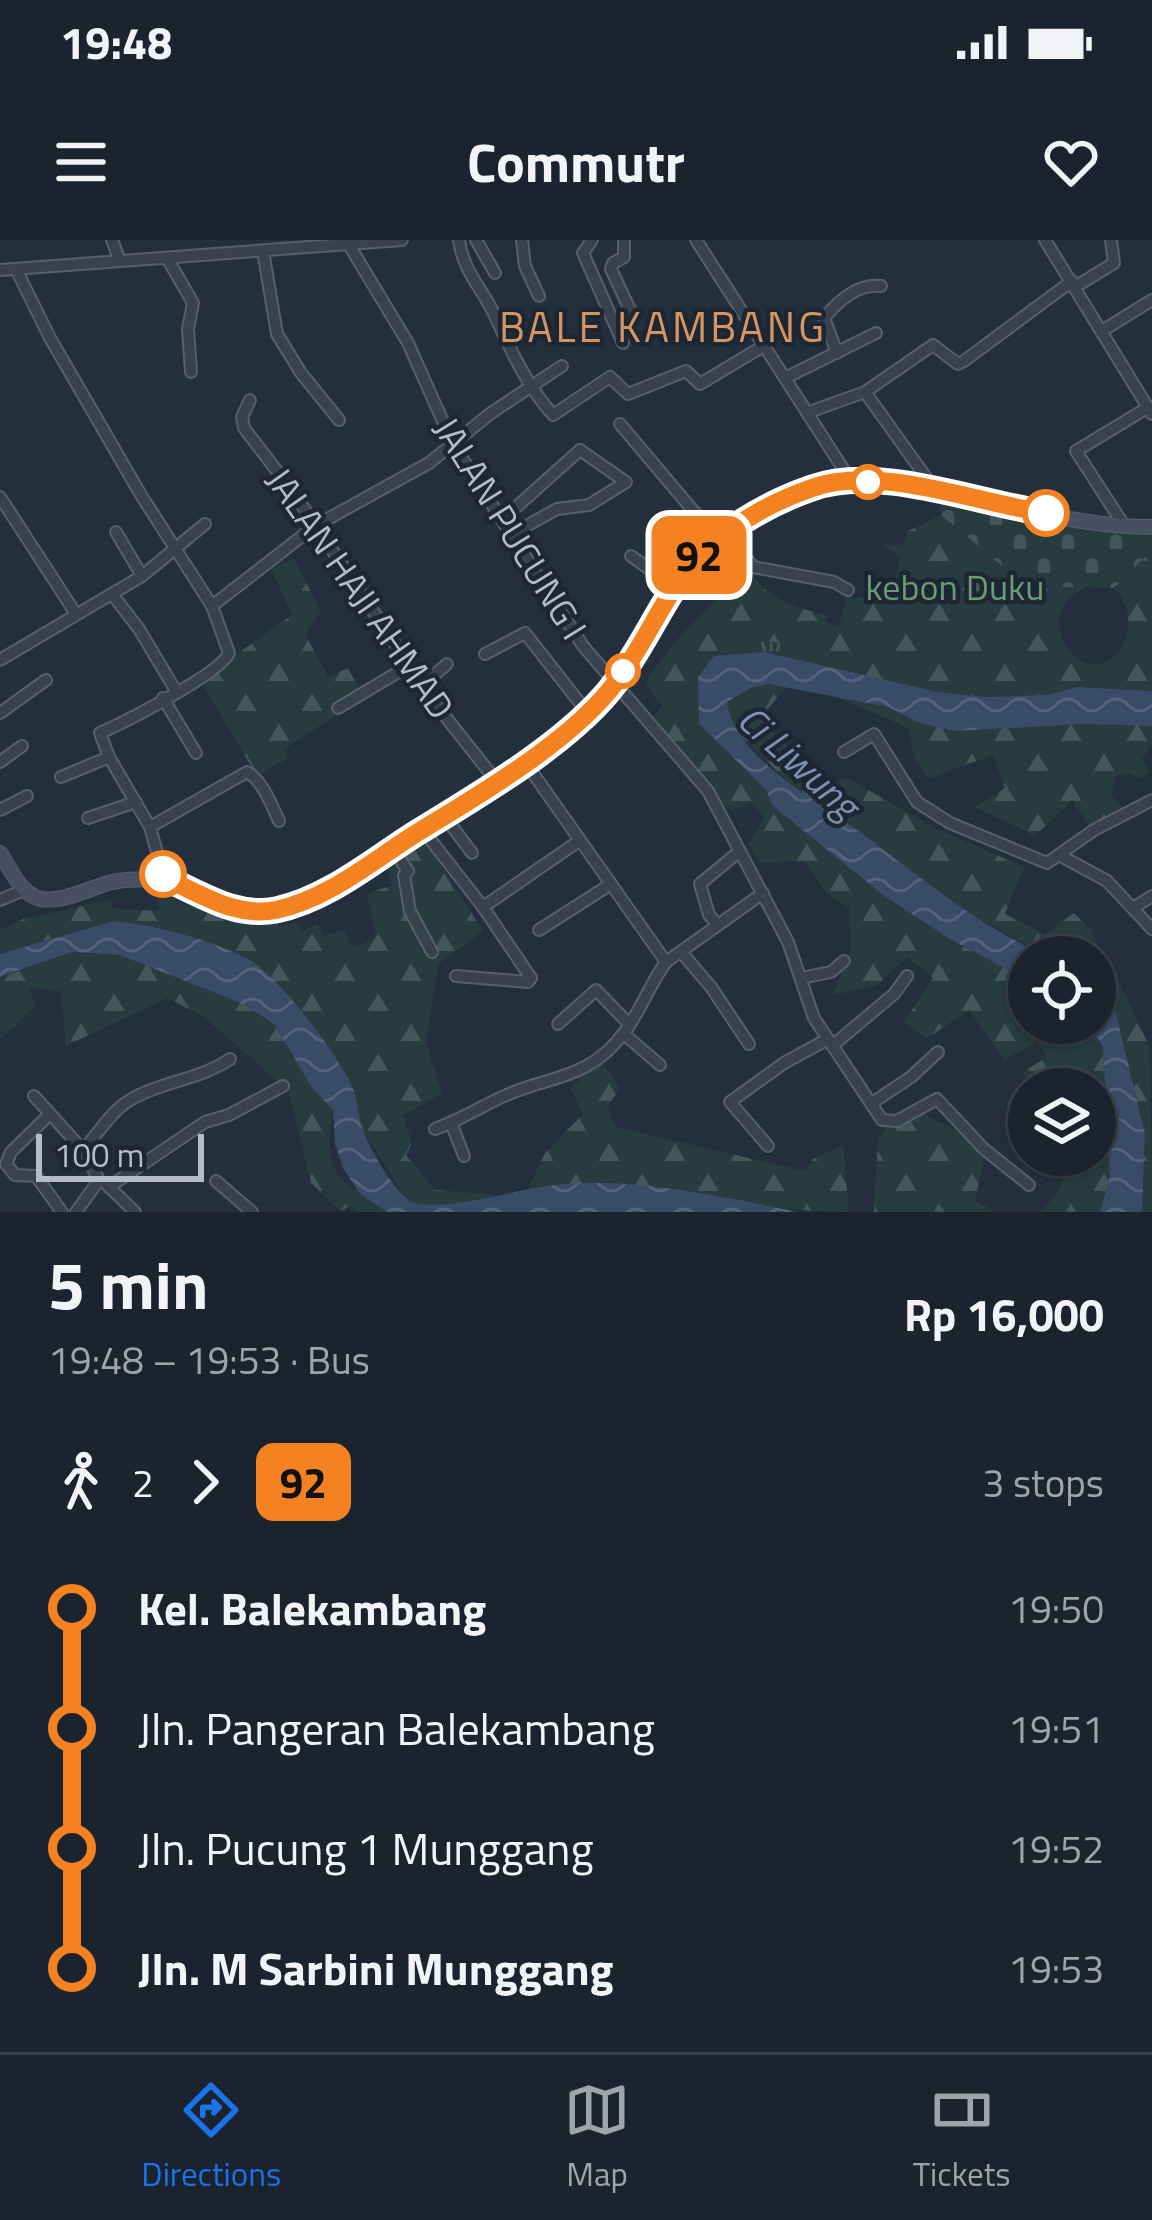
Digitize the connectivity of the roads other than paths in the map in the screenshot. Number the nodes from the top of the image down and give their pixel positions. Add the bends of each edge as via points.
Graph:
1 (112, 240) edge
2 (402, 240) edge
3 (459, 240) edge
4 (476, 240) edge
5 (522, 240) edge
6 (592, 240) edge
7 (624, 240) edge
8 (696, 240) edge
9 (1045, 240) edge
10 (1111, 240) edge
11 (347, 242) edge
12 (263, 251) junction
13 (167, 258) junction
14 (120, 261) junction
15 (16, 269) junction
16 (0, 270) edge
17 (495, 273) dead end
18 (1073, 284) junction
19 (881, 286) dead end
20 (539, 296) dead end
21 (1152, 299) edge
22 (632, 314) dead end
23 (1102, 331) junction
24 (876, 333) dead end
25 (623, 343) dead end
26 (765, 345) junction
27 (837, 352) junction
28 (562, 366) dead end
29 (191, 372) dead end
30 (787, 377) junction
31 (532, 387) junction
32 (865, 392) junction
33 (250, 400) dead end
34 (1150, 411) edge
35 (809, 412) junction
36 (553, 415) junction
37 (339, 420) dead end
38 (620, 424) dead end
39 (539, 425) dead end
40 (454, 444) junction
41 (851, 481) junction
42 (935, 490) junction
43 (0, 497) edge
44 (504, 518) junction
45 (205, 524) dead end
46 (680, 524) dead end
47 (315, 526) junction
48 (1125, 527) junction
49 (1152, 527) edge
50 (116, 532) dead end
51 (514, 533) junction
52 (723, 536) junction
53 (174, 550) junction
54 (703, 551) junction
55 (631, 556) dead end
56 (142, 576) junction
57 (675, 587) junction
58 (848, 590) dead end
59 (112, 594) junction
60 (212, 607) junction
61 (76, 614) junction
62 (0, 640) edge
63 (485, 654) dead end
64 (6, 656) edge
65 (447, 664) dead end
66 (410, 665) junction
67 (46, 680) dead end
68 (615, 684) junction
69 (422, 685) junction
70 (176, 691) junction
71 (163, 698) junction
72 (338, 708) dead end
73 (0, 712) edge
74 (587, 712) junction
75 (22, 746) dead end
76 (844, 752) dead end
77 (196, 753) dead end
78 (109, 757) junction
79 (0, 762) edge
80 (526, 762) junction
81 (61, 777) dead end
82 (497, 782) junction
83 (27, 796) dead end
84 (1152, 800) edge
85 (136, 802) junction
86 (0, 810) edge
87 (446, 817) junction
88 (88, 818) dead end
89 (279, 821) dead end
90 (150, 827) junction
91 (422, 829) junction
92 (579, 841) junction
93 (393, 849) junction
94 (0, 853) edge
95 (472, 853) dead end
96 (735, 855) dead end
97 (1060, 856) junction
98 (164, 878) junction
99 (611, 884) junction
100 (26, 890) junction
101 (763, 893) junction
102 (1152, 896) edge
103 (0, 900) edge
104 (483, 907) junction
105 (1133, 908) junction
106 (718, 925) junction
107 (1152, 929) edge
108 (539, 930) dead end
109 (432, 952) dead end
110 (682, 952) junction
111 (844, 961) dead end
112 (666, 962) junction
113 (456, 976) dead end
114 (907, 976) dead end
115 (801, 978) junction
116 (558, 1024) dead end
117 (626, 1029) junction
118 (829, 1043) junction
119 (749, 1044) dead end
120 (938, 1052) dead end
121 (230, 1059) dead end
122 (660, 1066) dead end
123 (283, 1086) dead end
124 (34, 1096) dead end
125 (872, 1103) junction
126 (50, 1114) junction
127 (451, 1123) junction
128 (435, 1129) dead end
129 (0, 1139) edge
130 (768, 1146) dead end
131 (82, 1150) junction
132 (11, 1152) junction
133 (464, 1156) dead end
134 (216, 1180) dead end
135 (104, 1183) junction
136 (1029, 1185) dead end
137 (62, 1212) edge
138 (76, 1212) edge
139 (135, 1212) edge
140 (252, 1212) edge

1 - 14 street
2 - 11 street
3 - 31 street via 467,272
4 - 17 street
5 - 20 street
6 - 25 street via 583,254
7 - 22 street via 624,257 611,269
8 - 26 street
9 - 18 street
10 - 18 street via 1114,262
11 - 12 street
11 - 40 street, JALAN PUCUNG I via 399,326
12 - 13 street
12 - 37 street via 277,334
13 - 14 street
13 - 29 street via 193,303
14 - 15 street
15 - 16 street
15 - 53 street
18 - 23 street
18 - 32 street via 964,361 933,345
19 - 27 street via 857,290 824,318
21 - 23 street
23 - 34 street
24 - 27 street
26 - 30 street
26 - 36 street via 700,384 686,371 628,394 610,377
27 - 30 street
28 - 31 street
30 - 35 street
31 - 36 street
31 - 40 street
32 - 35 street
32 - 42 street
33 - 47 street, JALAN HAJI AHMAD via 244,428
34 - 48 street via 1076,451
35 - 41 street
36 - 39 street
38 - 52 street
40 - 44 street, JALAN PUCUNG I
40 - 47 street
41 - 42 street
41 - 52 street via 783,500
42 - 48 street
43 - 61 street
44 - 51 street, JALAN PUCUNG I
44 - 51 street via 582,449 626,482
45 - 53 street
46 - 54 street
47 - 60 street
47 - 66 street, JALAN HAJI AHMAD
48 - 49 street
50 - 56 street
51 - 68 street, JALAN PUCUNG I
52 - 54 street
52 - 58 street via 754,567
53 - 56 street
53 - 60 street
54 - 57 street
55 - 57 street
56 - 59 street
57 - 68 street
59 - 61 street
59 - 70 street
60 - 70 street via 229,659
61 - 64 street
62 - 64 street
63 - 74 street via 525,633
65 - 69 street
66 - 69 street, JALAN HAJI AHMAD
66 - 72 street
67 - 73 street
68 - 74 street
68 - 101 street, JALAN PUCUNG I via 708,791
69 - 82 street, JALAN HAJI AHMAD
70 - 71 street
71 - 77 street
71 - 78 street via 100,733
74 - 80 street
75 - 79 street
76 - 97 street via 874,734 917,802 937,816 1037,860
78 - 81 street
78 - 85 street
80 - 82 street
80 - 92 street
82 - 87 street
83 - 86 street
84 - 97 street
85 - 88 street
85 - 90 street
87 - 91 street
87 - 95 street
89 - 90 street via 247,772
90 - 98 street
91 - 93 street
91 - 104 street
92 - 99 street
92 - 104 street
93 - 98 street via 275,910 213,903
93 - 109 street via 408,871 410,911
94 - 100 street
96 - 106 street via 700,884
97 - 105 street via 1101,877
98 - 100 street via 51,898
99 - 108 street
99 - 112 street
100 - 103 street
101 - 106 street
101 - 115 street, JALAN PUCUNG I
102 - 105 street
104 - 113 street via 531,980
105 - 107 street
106 - 110 street
110 - 112 street
110 - 119 street
111 - 115 street
112 - 117 street
114 - 118 street
115 - 118 street, JALAN PUCUNG I
116 - 117 street via 596,990
117 - 122 street
117 - 127 street via 577,1074
118 - 125 street, JALAN PUCUNG I
118 - 130 street via 730,1102
120 - 125 street
121 - 131 street via 134,1097
123 - 135 street via 205,1121
124 - 126 street
125 - 136 street via 884,1123 939,1100
126 - 131 street
126 - 132 street
127 - 128 street
127 - 133 street
129 - 132 street
131 - 135 street
132 - 137 street via 7,1167 36,1176
134 - 140 street
135 - 138 street
135 - 139 street

